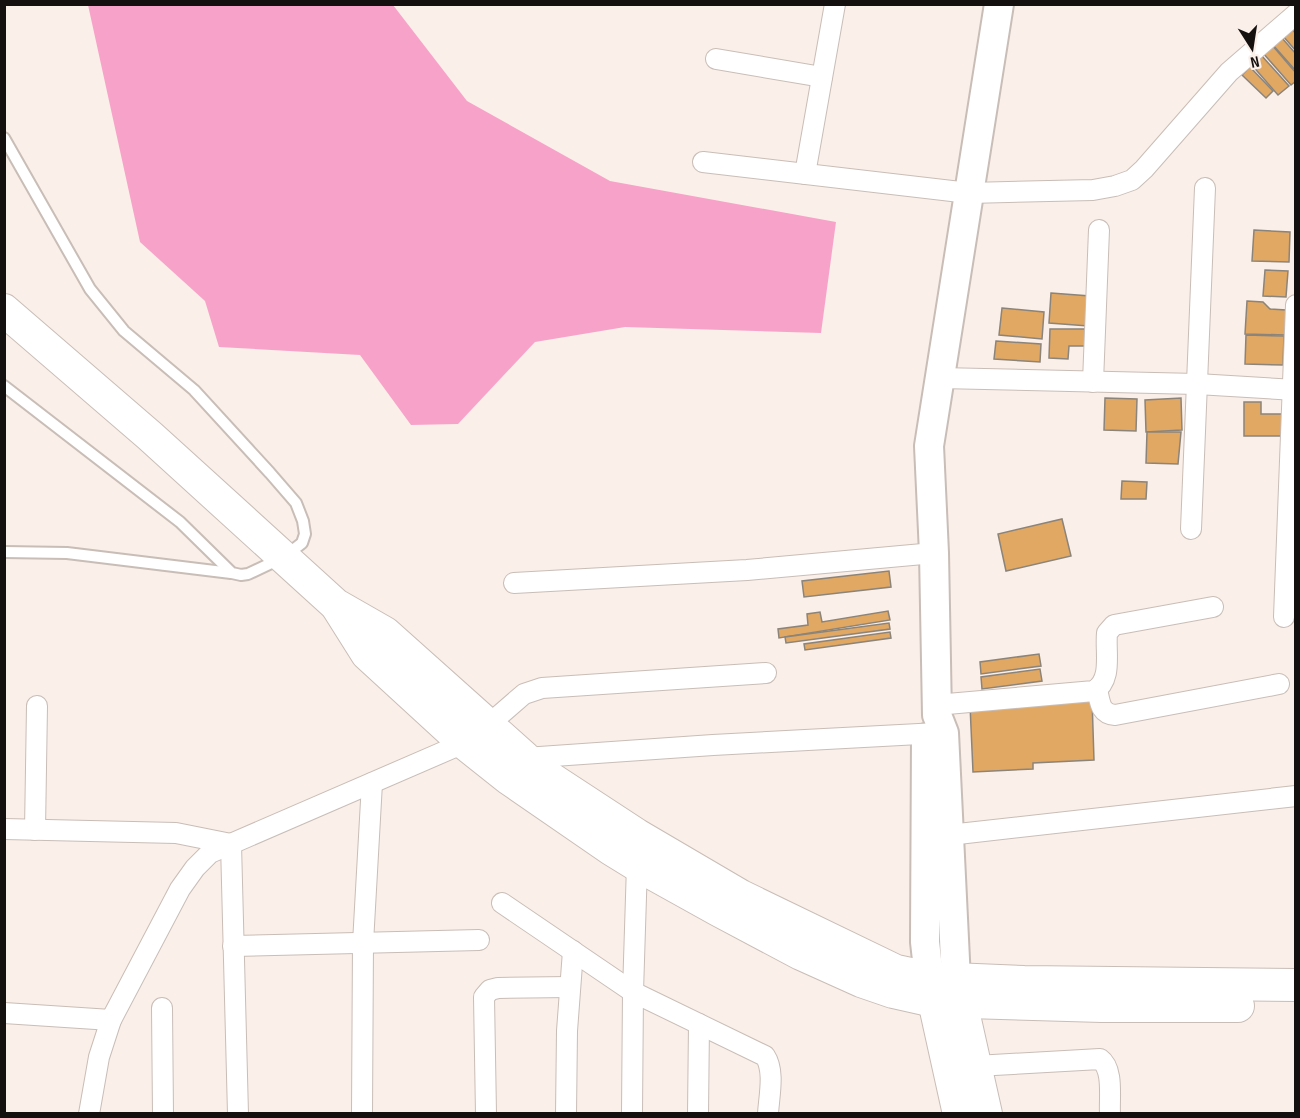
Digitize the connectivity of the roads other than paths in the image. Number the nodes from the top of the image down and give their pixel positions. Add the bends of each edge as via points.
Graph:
1 (835, 4) edge
2 (999, 4) edge
3 (1296, 14) edge
4 (716, 59) dead end
5 (822, 77) junction
6 (4, 138) edge
7 (703, 162) dead end
8 (805, 174) junction
9 (1205, 188) dead end
10 (969, 193) junction
11 (1099, 230) dead end
12 (1296, 305) edge
13 (4, 310) edge
14 (940, 378) junction
15 (1093, 382) junction
16 (1197, 384) junction
17 (4, 386) edge
18 (1294, 390) edge
19 (1191, 529) dead end
20 (4, 552) edge
21 (934, 553) junction
22 (284, 557) junction
23 (232, 573) junction
24 (514, 583) dead end
25 (1213, 607) dead end
26 (1284, 617) dead end
27 (766, 673) dead end
28 (1279, 684) dead end
29 (1097, 689) junction
30 (36, 706) dead end
31 (936, 722) junction
32 (476, 735) junction
33 (525, 758) junction
34 (372, 783) junction
35 (1296, 796) edge
36 (4, 829) edge
37 (35, 830) junction
38 (949, 835) junction
39 (231, 844) junction
40 (638, 865) junction
41 (502, 903) dead end
42 (479, 940) dead end
43 (363, 943) junction
44 (233, 946) junction
45 (573, 951) junction
46 (1296, 985) edge
47 (570, 987) junction
48 (945, 990) junction
49 (633, 992) junction
50 (1296, 1006) edge
51 (162, 1008) dead end
52 (4, 1013) edge
53 (111, 1020) junction
54 (699, 1024) junction
55 (976, 1066) junction
56 (89, 1113) edge
57 (163, 1113) edge
58 (238, 1113) edge
59 (362, 1113) edge
60 (486, 1113) edge
61 (566, 1113) edge
62 (632, 1113) edge
63 (698, 1113) edge
64 (768, 1113) edge
65 (959, 1113) edge
66 (986, 1113) edge
67 (1110, 1113) edge

1 - 5 street
2 - 10 main road
3 - 10 street via 1229,72 1132,180 1093,190
4 - 5 street
5 - 8 street
6 - 22 lane via 90,289 124,331 194,390 296,503 305,534 302,543
7 - 8 street
8 - 10 street
9 - 16 street
10 - 14 main road
11 - 15 street
12 - 18 street
13 - 22 main road
14 - 15 street
14 - 21 main road via 929,446
15 - 16 street
16 - 18 street
16 - 19 street
17 - 23 lane via 180,522
18 - 26 street
20 - 23 lane via 67,553
21 - 24 street via 747,570
21 - 31 main road
22 - 23 lane via 248,574
22 - 32 main road via 336,605 385,633
25 - 29 street via 1114,625 1107,633 1106,679
27 - 32 street via 542,688 524,694
28 - 29 street via 1115,716 1102,710
29 - 31 street
30 - 37 street
31 - 33 street via 713,745
31 - 38 main road
31 - 48 main road via 925,942
32 - 33 main road
32 - 34 street
32 - 40 main road via 507,778
33 - 48 main road via 637,836 741,896 896,971
34 - 39 street
34 - 43 street
35 - 38 street
36 - 37 street
37 - 39 street via 176,833
38 - 48 main road
39 - 44 street
39 - 53 street via 210,853 180,889
40 - 48 main road via 801,954 861,981 893,993
40 - 49 street
41 - 45 street
42 - 43 street
43 - 44 street
43 - 59 street
44 - 58 street
45 - 47 street
45 - 49 street
46 - 48 main road via 1024,982
47 - 60 street via 498,988 484,996
47 - 61 street
48 - 50 main road via 1102,1006
48 - 55 main road
48 - 65 main road
49 - 54 street
49 - 62 street
51 - 57 street
52 - 53 street
53 - 56 street via 99,1057
54 - 63 street
54 - 64 street via 765,1056 770,1072
55 - 66 main road
55 - 67 street via 1100,1059 1108,1071

